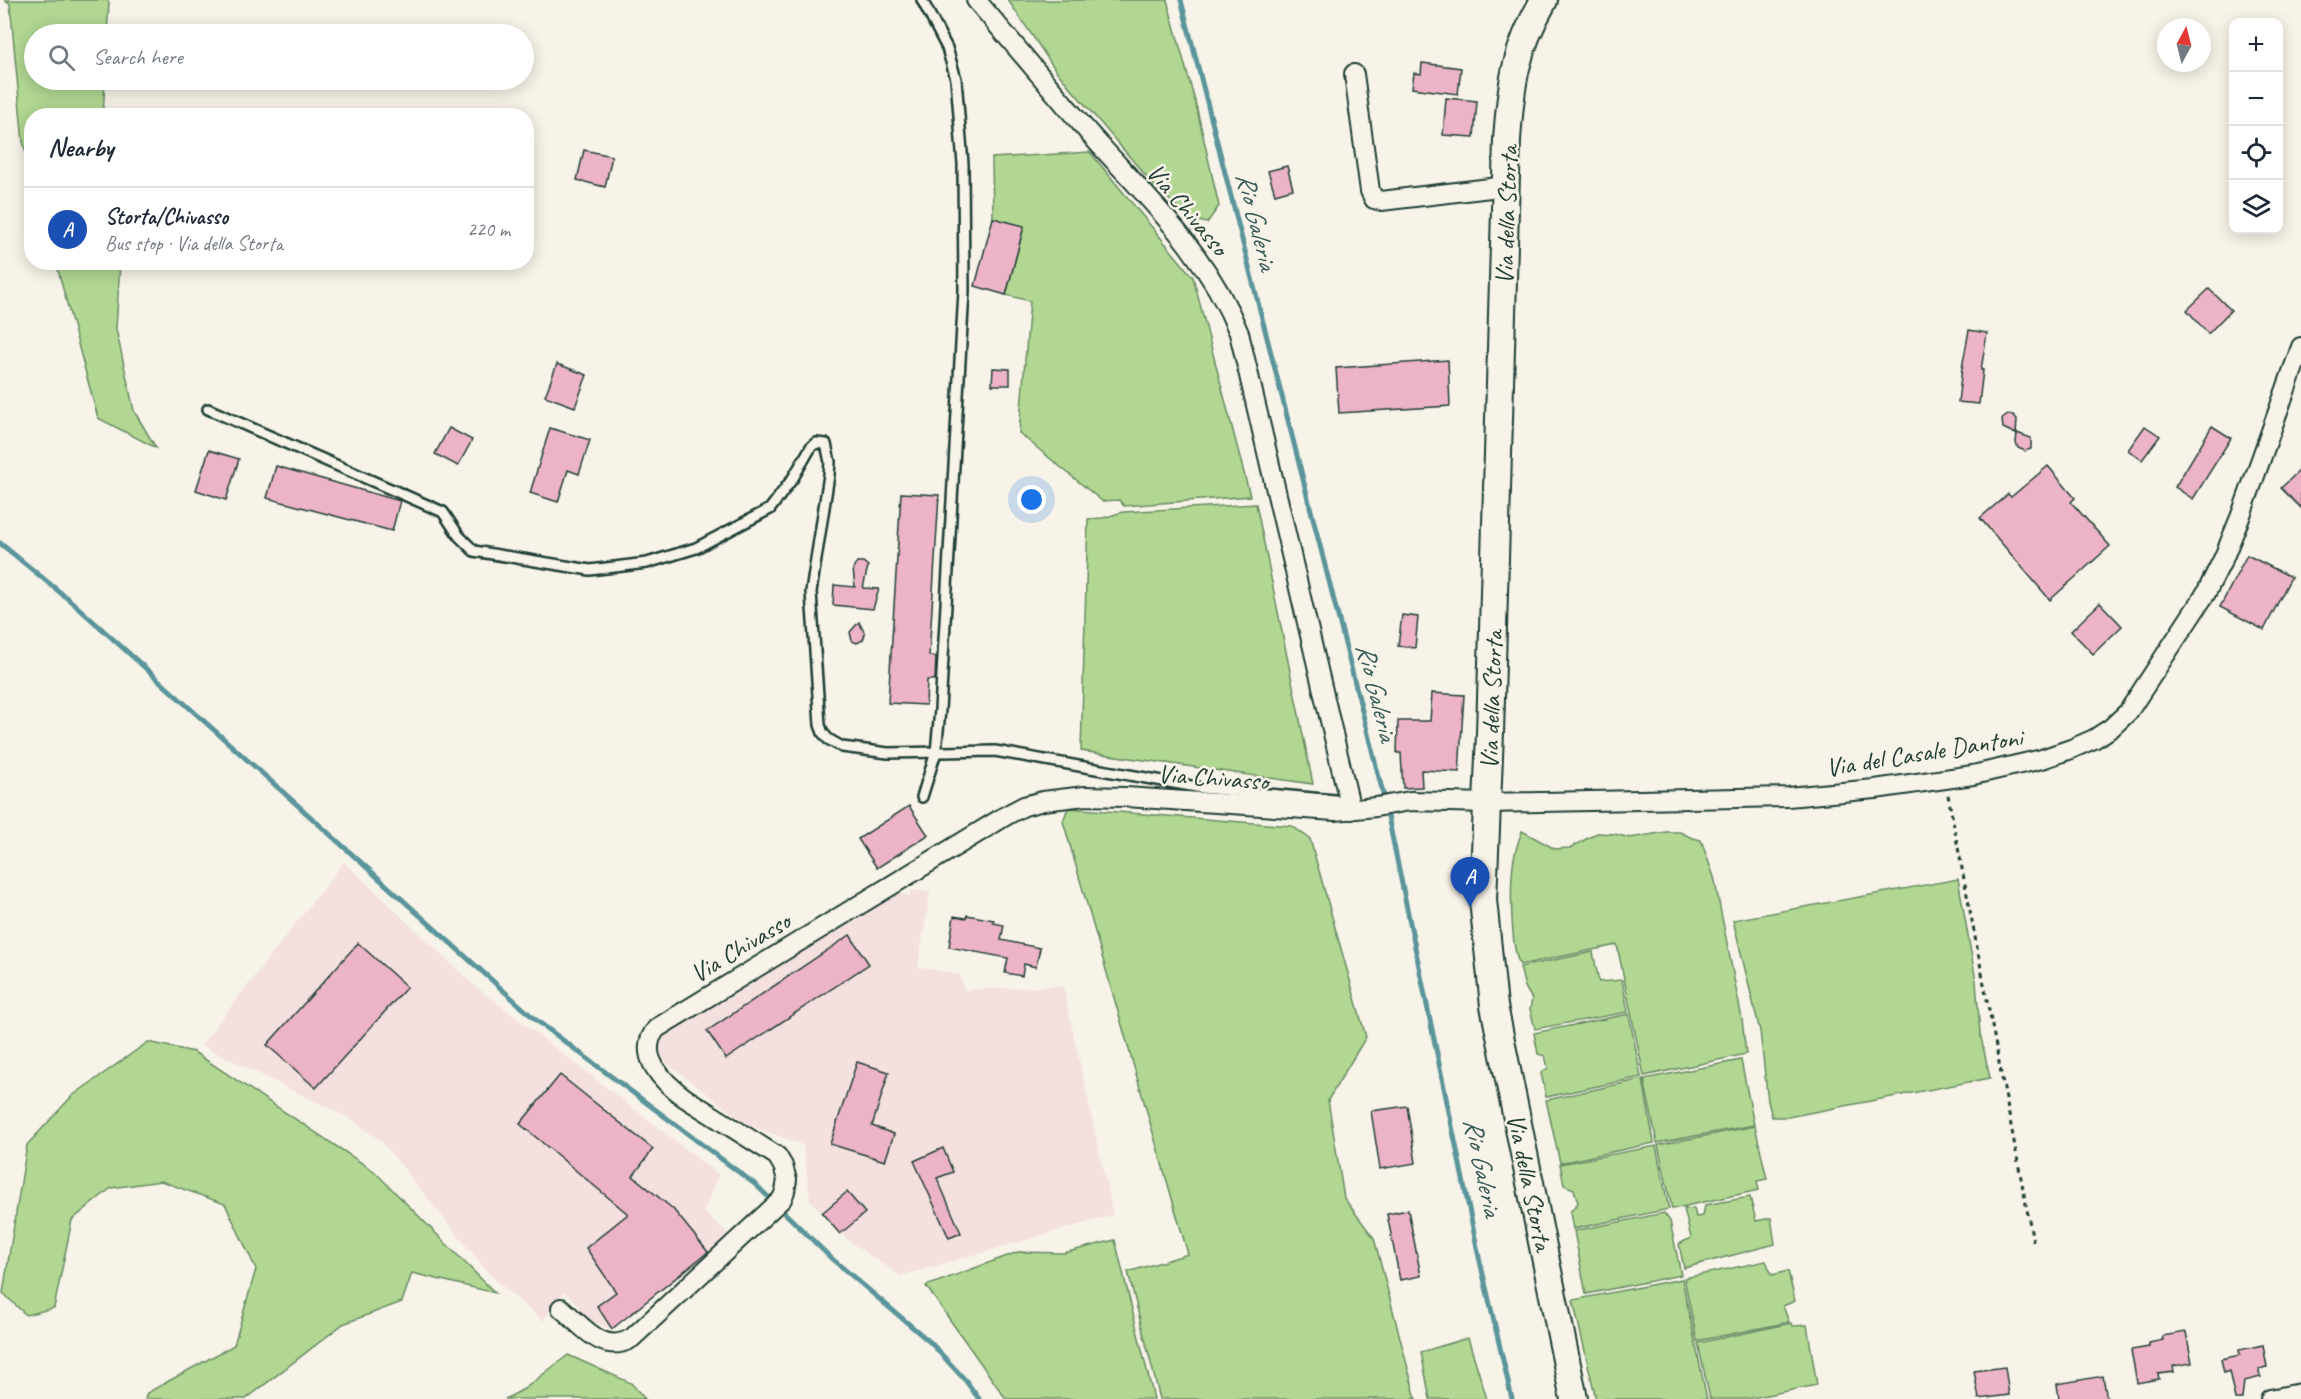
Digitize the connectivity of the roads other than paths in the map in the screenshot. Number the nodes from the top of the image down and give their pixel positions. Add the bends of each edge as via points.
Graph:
1 (922, 0) edge
2 (976, 0) edge
3 (1544, 0) edge
4 (1354, 74) dead end
5 (1507, 186) junction
6 (2301, 347) edge
7 (208, 409) dead end
8 (936, 752) junction
9 (922, 797) dead end
10 (1488, 803) junction
11 (1351, 810) junction
12 (561, 1308) dead end
13 (2301, 1393) edge
14 (1574, 1399) edge
15 (2270, 1399) edge

1 - 8 lane via 947,48 956,79 963,164 964,291
2 - 11 street, Via Chivasso via 1188,242 1230,310 1239,333
3 - 5 main road, Via della Storta via 1518,57 1511,88
4 - 5 street via 1374,199
5 - 10 main road, Via della Storta
6 - 10 street, Via del Casale Dantoni via 2224,557 2206,593 2128,712 2094,739 2010,767 1864,790 1788,797
7 - 8 lane via 442,512 474,551 590,570 647,563 696,548 770,509 811,447 820,442 826,444 831,462 811,592 823,733 842,747 888,753
8 - 9 lane
8 - 11 lane via 994,751 1202,788 1335,800
10 - 11 street, Via Chivasso via 1410,801
10 - 14 main road, Via della Storta via 1483,900 1494,1006
11 - 12 street, Via Chivasso via 1094,796 1056,798 1024,806 657,1028 648,1045 656,1070 685,1098 777,1156 786,1173 783,1196 622,1344 605,1344
13 - 15 street

